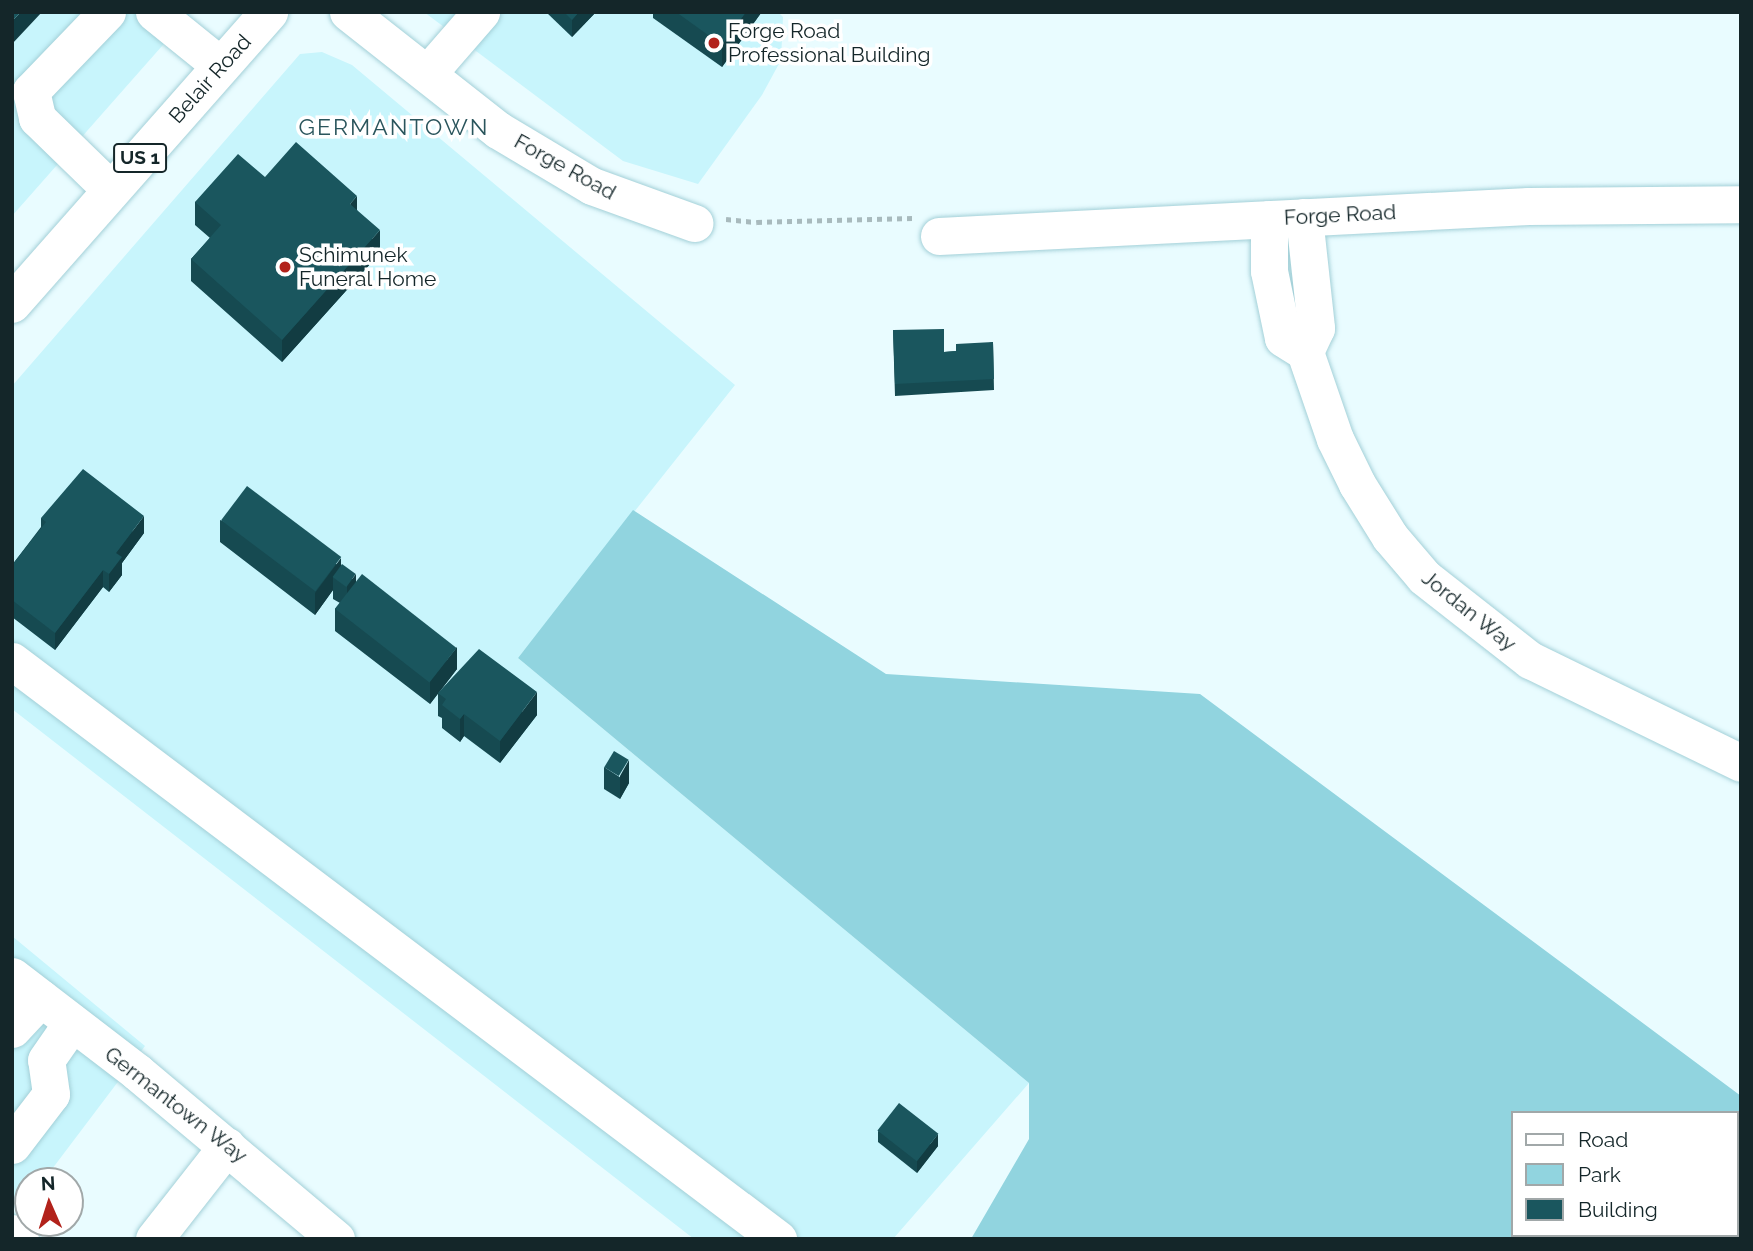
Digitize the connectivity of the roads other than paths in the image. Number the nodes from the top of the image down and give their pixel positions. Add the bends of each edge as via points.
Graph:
1 (107, 12) edge
2 (155, 12) edge
3 (269, 12) edge
4 (348, 12) edge
5 (476, 14) edge
6 (221, 66) junction
7 (428, 74) junction
8 (111, 190) junction
9 (1741, 204) edge
10 (1304, 217) junction
11 (1269, 219) junction
12 (694, 223) road end
13 (939, 236) road end
14 (12, 304) edge
15 (1305, 352) junction
16 (12, 661) edge
17 (1741, 763) edge
18 (12, 975) edge
19 (41, 998) junction
20 (71, 1024) junction
21 (12, 1029) edge
22 (12, 1145) edge
23 (227, 1146) junction
24 (12, 1233) edge
25 (20, 1239) edge
26 (154, 1239) edge
27 (336, 1239) edge
28 (778, 1239) edge

1 - 8 street via 31,91 37,118
2 - 6 street
3 - 6 highway, Belair Road / US 1
4 - 7 street, Forge Road
5 - 7 street
6 - 8 highway, Belair Road / US 1
7 - 12 street, Forge Road via 498,130 592,186
8 - 14 highway, Belair Road / US 1
9 - 10 street, Forge Road via 1528,206
10 - 11 street, Forge Road
10 - 15 street via 1315,328
11 - 13 street, Forge Road
11 - 15 street, Jordan Way via 1269,271 1283,338
15 - 17 street, Jordan Way via 1335,439 1357,484 1390,537 1424,577 1530,660
16 - 28 street
18 - 19 street, Germantown Way
19 - 20 street, Germantown Way
19 - 21 street
20 - 22 street via 46,1060 51,1094
20 - 23 street, Germantown Way
23 - 26 street
23 - 27 street, Germantown Way
24 - 25 street

